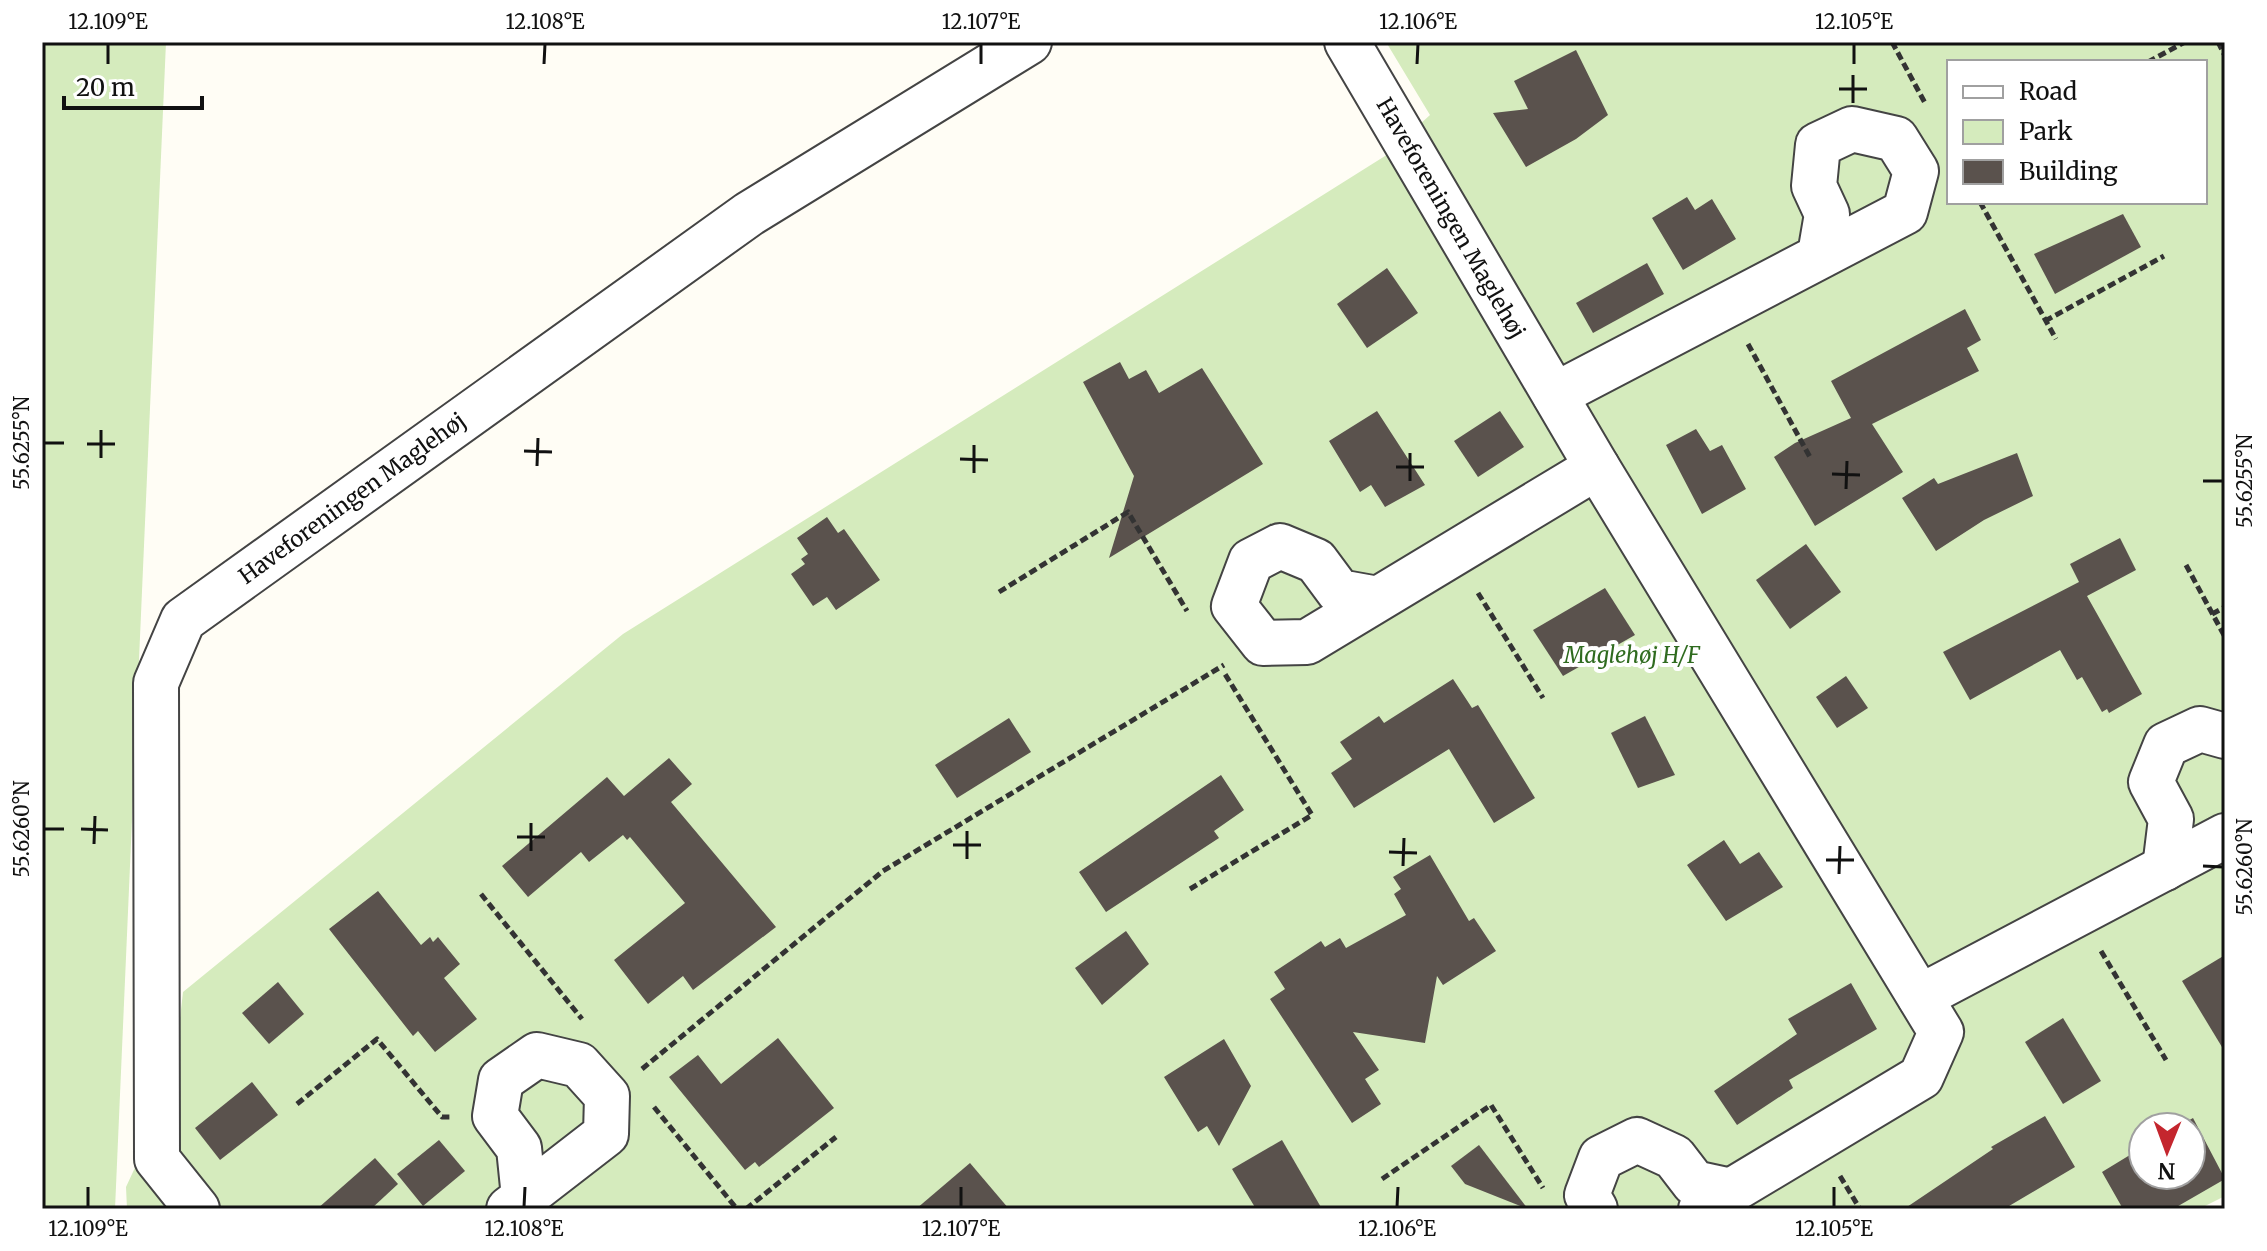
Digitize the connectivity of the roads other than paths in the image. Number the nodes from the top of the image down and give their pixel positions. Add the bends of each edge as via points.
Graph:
1 (1029, 42) edge
2 (1347, 42) edge
3 (1820, 255) dead end
4 (1555, 395) junction
5 (1597, 467) junction
6 (1378, 599) junction
7 (2225, 736) edge
8 (2225, 836) edge
9 (2165, 868) junction
10 (1920, 997) junction
11 (1716, 1200) edge
12 (516, 1203) edge
13 (197, 1209) edge
14 (1595, 1209) edge

1 - 13 street, Haveforeningen Maglehøj via 749,214 183,620 156,683 157,1159
2 - 4 street, Haveforeningen Maglehøj
3 - 4 street
4 - 5 street, Haveforeningen Maglehøj
5 - 6 street
5 - 10 street, Haveforeningen Maglehøj
6 - 6 street via 1307,642 1263,643 1234,606 1251,561 1280,546 1316,561 1339,592
7 - 9 street via 2200,729 2166,745 2151,782 2171,819
8 - 9 street
9 - 10 street
10 - 11 street, Haveforeningen Maglehøj via 1941,1032 1921,1077
11 - 14 street, Haveforeningen Maglehøj via 1674,1157 1637,1140 1601,1158 1587,1195
12 - 12 street via 606,1134 607,1096 579,1065 537,1055 501,1080 495,1116 519,1148

